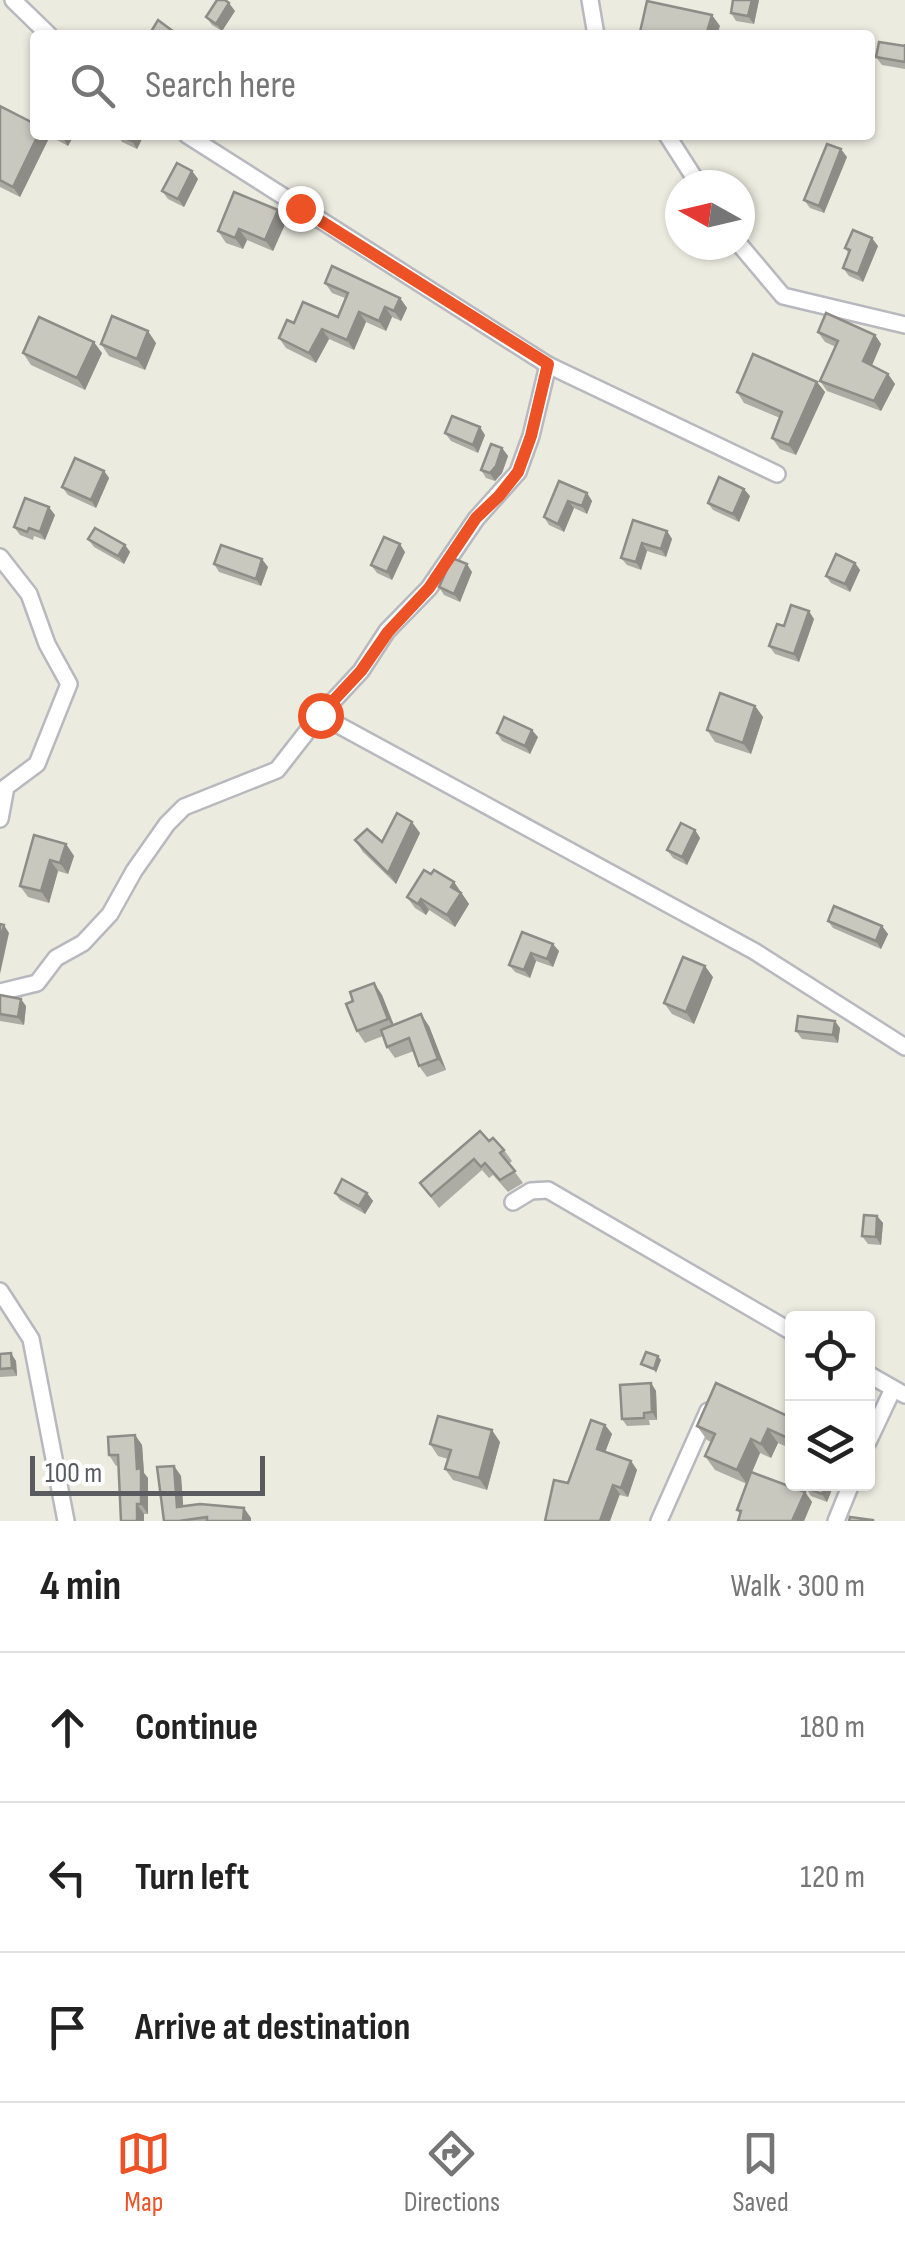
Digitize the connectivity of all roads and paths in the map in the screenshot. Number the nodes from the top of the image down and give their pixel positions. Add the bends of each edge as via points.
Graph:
1 (13, 0) edge
2 (590, 0) edge
3 (44, 30) edge
4 (595, 30) edge
5 (195, 140) edge
6 (670, 140) edge
7 (689, 170) edge
8 (753, 260) edge
9 (905, 325) edge
10 (548, 364) junction
11 (777, 474) dead end
12 (0, 557) edge
13 (320, 715) junction
14 (0, 818) edge
15 (0, 992) edge
16 (905, 1046) edge
17 (512, 1202) dead end
18 (0, 1291) edge
19 (785, 1328) edge
20 (875, 1378) edge
21 (717, 1390) edge
22 (899, 1391) edge
23 (875, 1430) edge
24 (848, 1491) edge
25 (66, 1521) edge
26 (659, 1521) edge
27 (836, 1521) edge

1 - 3 street
2 - 4 street
5 - 10 street
6 - 7 street
8 - 9 street via 783,296
10 - 11 street
10 - 13 street via 518,472
12 - 14 street via 29,594 69,684 37,764 6,787
13 - 15 street via 277,770 184,808 83,943 56,958 36,982
13 - 16 street via 754,951
17 - 19 street via 548,1190
18 - 25 street via 31,1339
20 - 22 street
21 - 26 street
22 - 23 street
24 - 27 street

